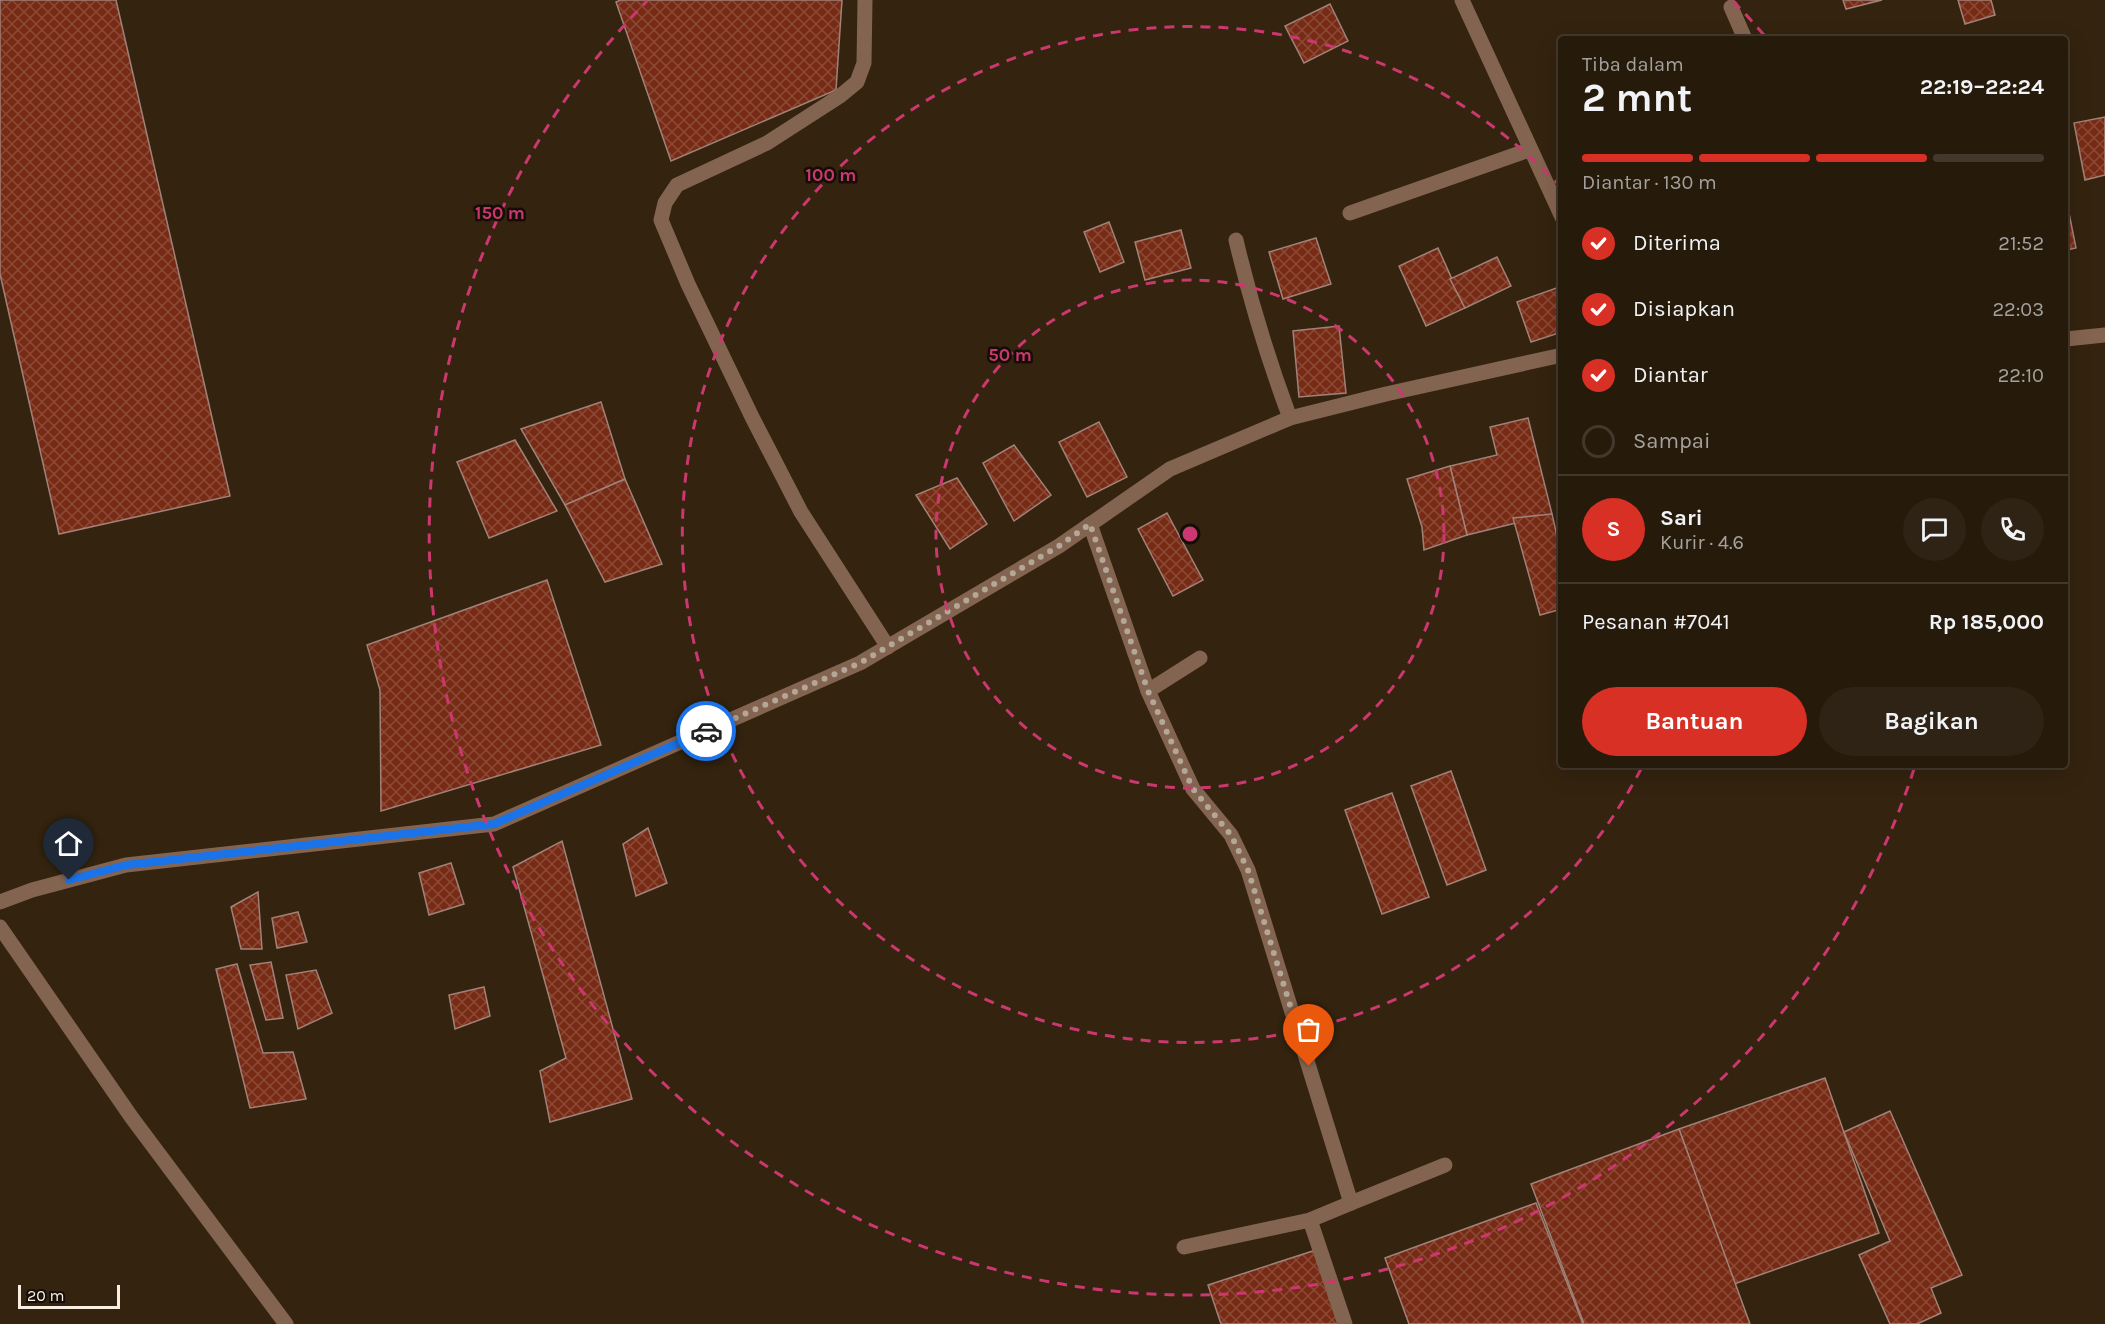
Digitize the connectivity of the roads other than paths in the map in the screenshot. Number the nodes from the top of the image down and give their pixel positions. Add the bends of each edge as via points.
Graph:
1 (865, 0) edge
2 (1464, 3) edge
3 (1731, 7) dead end
4 (1744, 36) edge
5 (1529, 150) junction
6 (1558, 209) edge
7 (1350, 213) dead end
8 (1236, 240) dead end
9 (2105, 335) edge
10 (2068, 339) edge
11 (1558, 356) edge
12 (1290, 418) junction
13 (1090, 524) junction
14 (888, 647) junction
15 (1200, 658) dead end
16 (1148, 691) junction
17 (0, 902) edge
18 (0, 927) edge
19 (1445, 1165) dead end
20 (1351, 1203) junction
21 (1310, 1220) junction
22 (1184, 1247) dead end
23 (286, 1324) edge
24 (1345, 1324) edge

1 - 14 street via 864,63 856,82 767,143 677,186 665,203 661,220 688,284 801,512
2 - 5 street
3 - 4 street
5 - 6 street
5 - 7 street
8 - 12 street via 1268,358
9 - 10 street
11 - 12 street
12 - 13 street via 1170,469
13 - 14 street
13 - 16 street
14 - 17 street via 860,663 494,824 126,865
15 - 16 street
16 - 20 street via 1193,789 1231,835 1248,870
18 - 23 street via 132,1118
19 - 20 street
20 - 21 street
21 - 22 street
21 - 24 street

